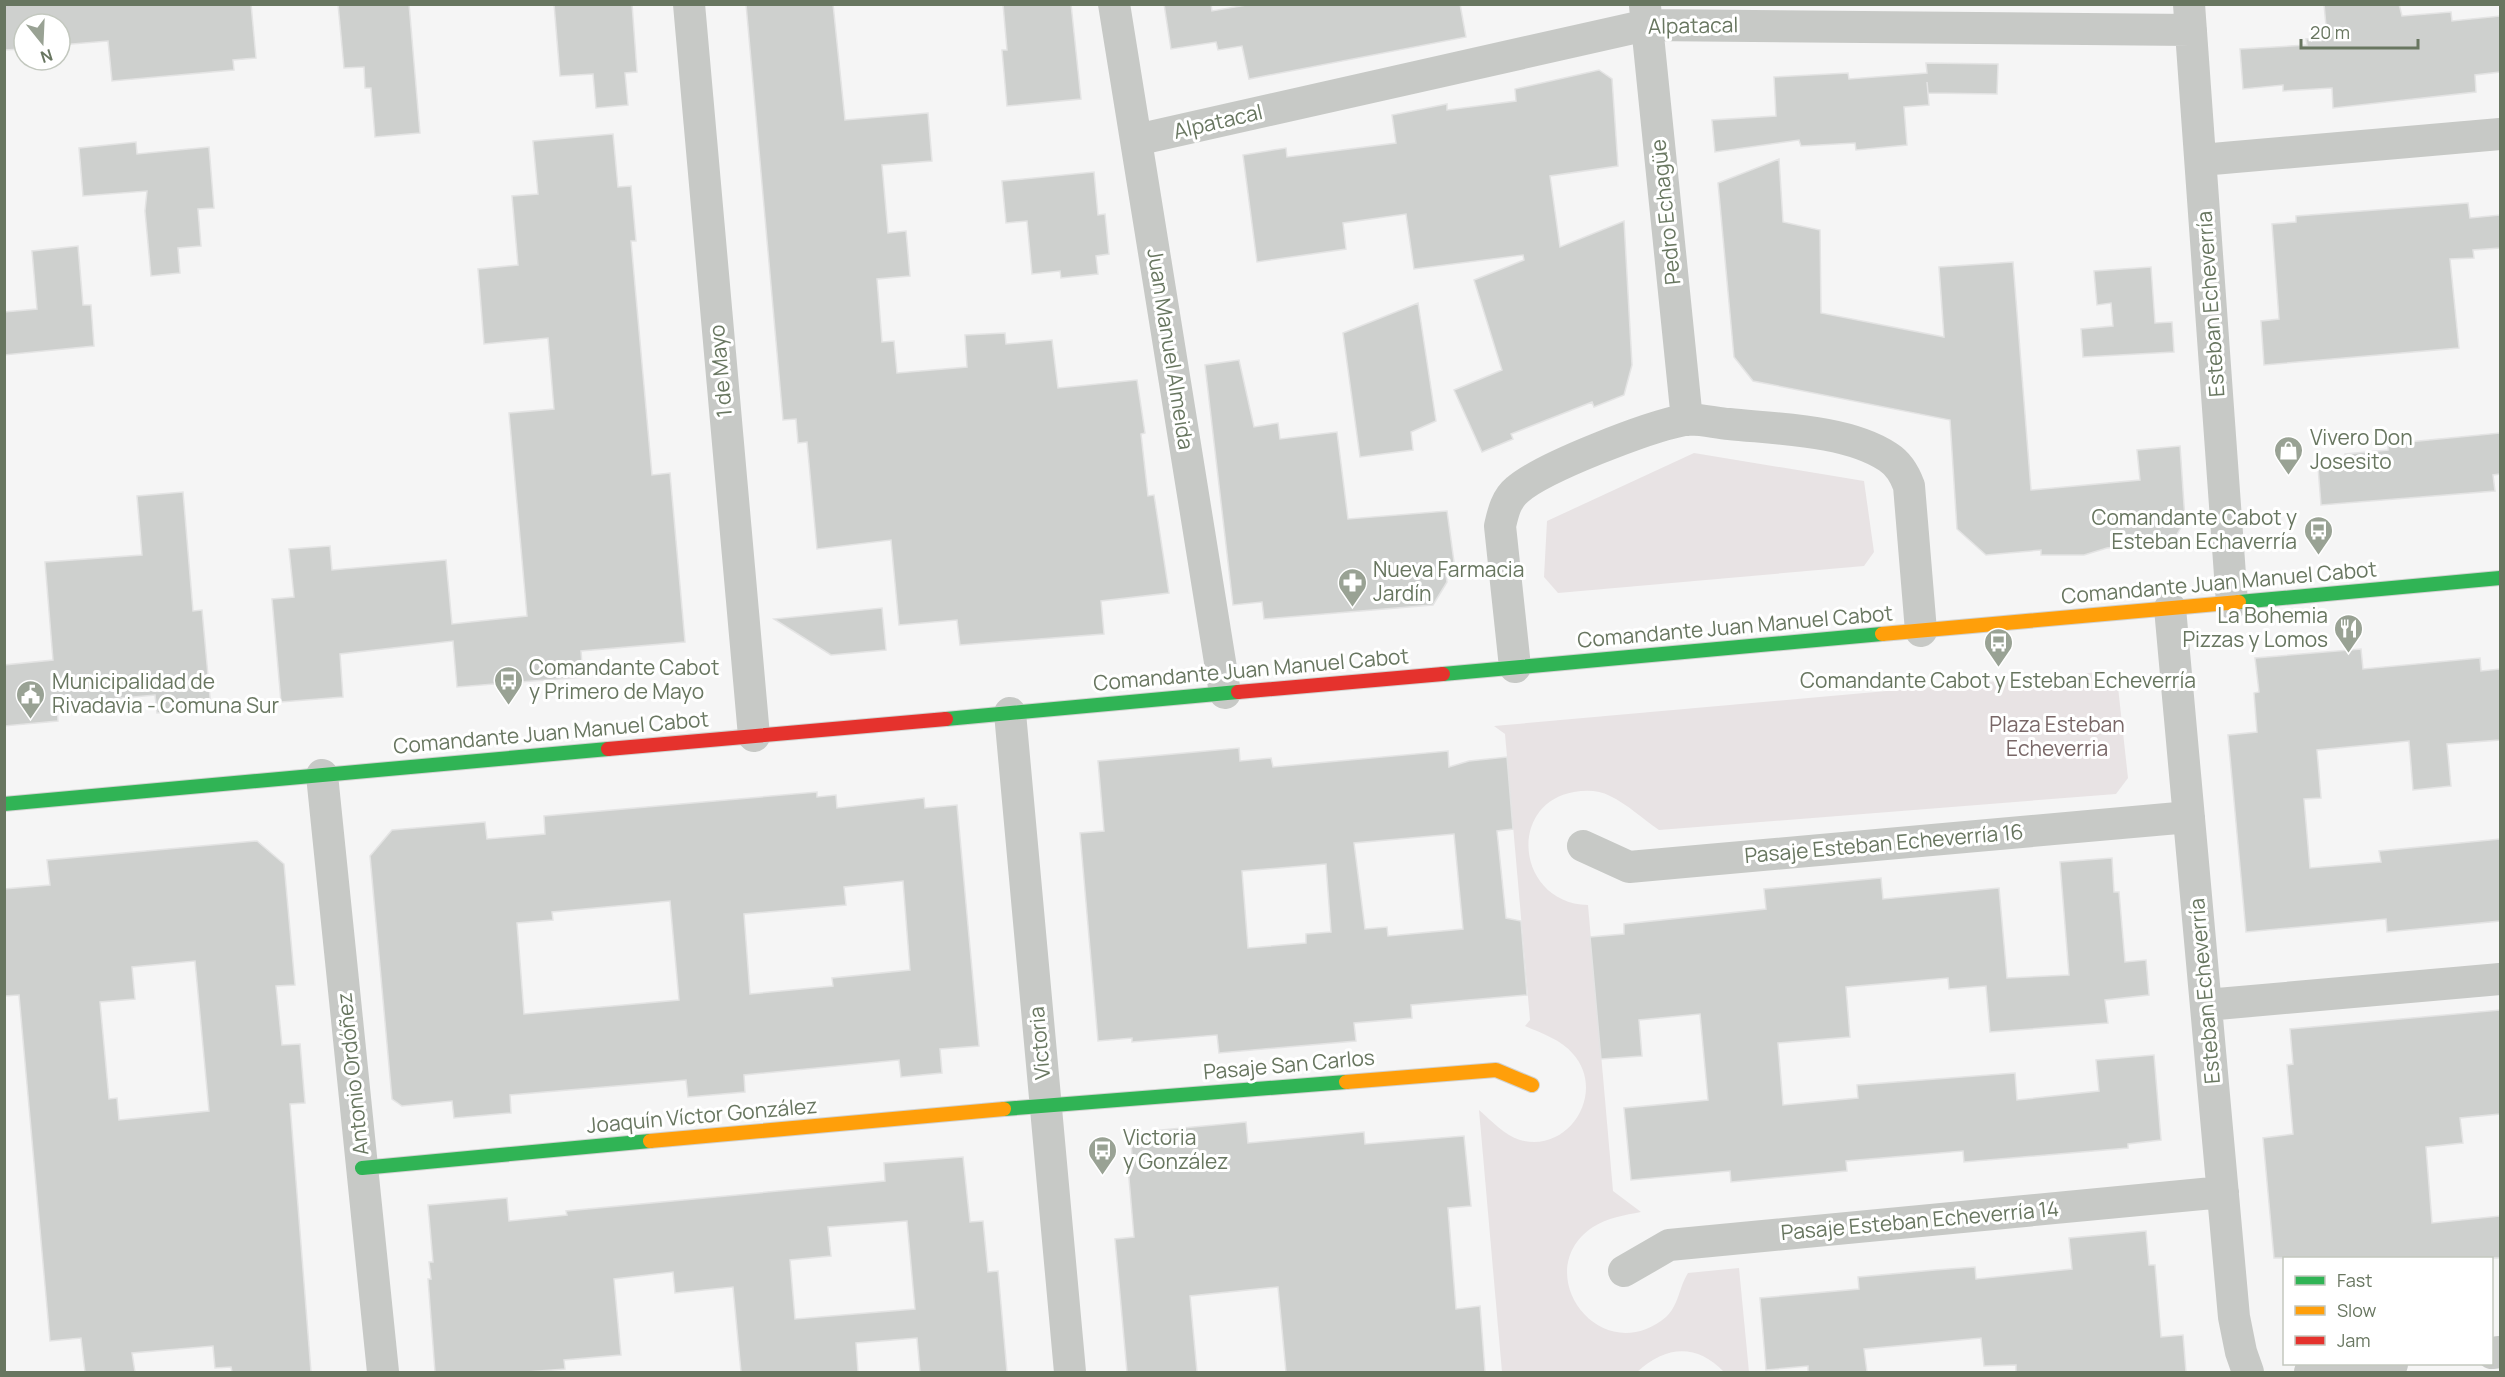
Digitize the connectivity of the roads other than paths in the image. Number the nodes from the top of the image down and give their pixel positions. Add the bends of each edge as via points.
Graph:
1 (689, 4) edge
2 (1114, 4) edge
3 (1646, 15) edge
4 (2190, 17) edge
5 (2500, 134) edge
6 (1136, 140) junction
7 (2200, 160) junction
8 (1687, 420) junction
9 (2500, 578) edge
10 (2232, 603) junction
11 (2170, 608) junction
12 (1921, 631) junction
13 (1515, 667) junction
14 (1225, 693) junction
15 (1010, 713) junction
16 (754, 736) junction
17 (322, 775) junction
18 (4, 804) edge
19 (2189, 817) junction
20 (1582, 846) dead end
21 (2500, 979) edge
22 (2206, 1005) junction
23 (1532, 1085) dead end
24 (1046, 1105) junction
25 (362, 1168) junction
26 (2223, 1192) junction
27 (1624, 1271) dead end
28 (2382, 1365) edge
29 (383, 1372) edge
30 (1070, 1372) edge
31 (2248, 1372) edge
32 (2310, 1372) edge

1 - 16 street, 1 de Mayo
2 - 6 street, Juan Manuel Almeida
3 - 4 street, Alpatacal
3 - 6 street, Alpatacal
3 - 8 street, Pedro Echagüe
4 - 7 street, Esteban Echeverría
5 - 7 street
6 - 14 street, Juan Manuel Almeida
7 - 10 street, Esteban Echeverría
8 - 12 street via 1803,432 1860,443 1889,458 1904,473 1909,486
8 - 13 street via 1617,442 1515,491 1504,508 1500,526
9 - 10 main road, Comandante Juan Manuel Cabot
10 - 11 main road, Comandante Juan Manuel Cabot
11 - 12 main road, Comandante Juan Manuel Cabot
11 - 19 street, Esteban Echeverría
12 - 13 main road, Comandante Juan Manuel Cabot
13 - 14 main road, Comandante Juan Manuel Cabot
14 - 15 main road, Comandante Juan Manuel Cabot
15 - 16 main road, Comandante Juan Manuel Cabot
15 - 24 street, Victoria
16 - 17 main road, Comandante Juan Manuel Cabot
17 - 18 main road, Comandante Juan Manuel Cabot
17 - 25 street, Antonio Ordóñez
19 - 20 street, Pasaje Esteban Echeverría 16 via 1629,867
19 - 22 street, Esteban Echeverría
21 - 22 street
22 - 26 street, Esteban Echeverría
23 - 24 main road, Pasaje San Carlos via 1496,1070
24 - 25 main road, Joaquín Víctor González
24 - 30 street, Victoria
25 - 29 street, Antonio Ordóñez
26 - 27 street, Pasaje Esteban Echeverría 14 via 1669,1245
26 - 31 street, Esteban Echeverría via 2234,1317
28 - 32 street

